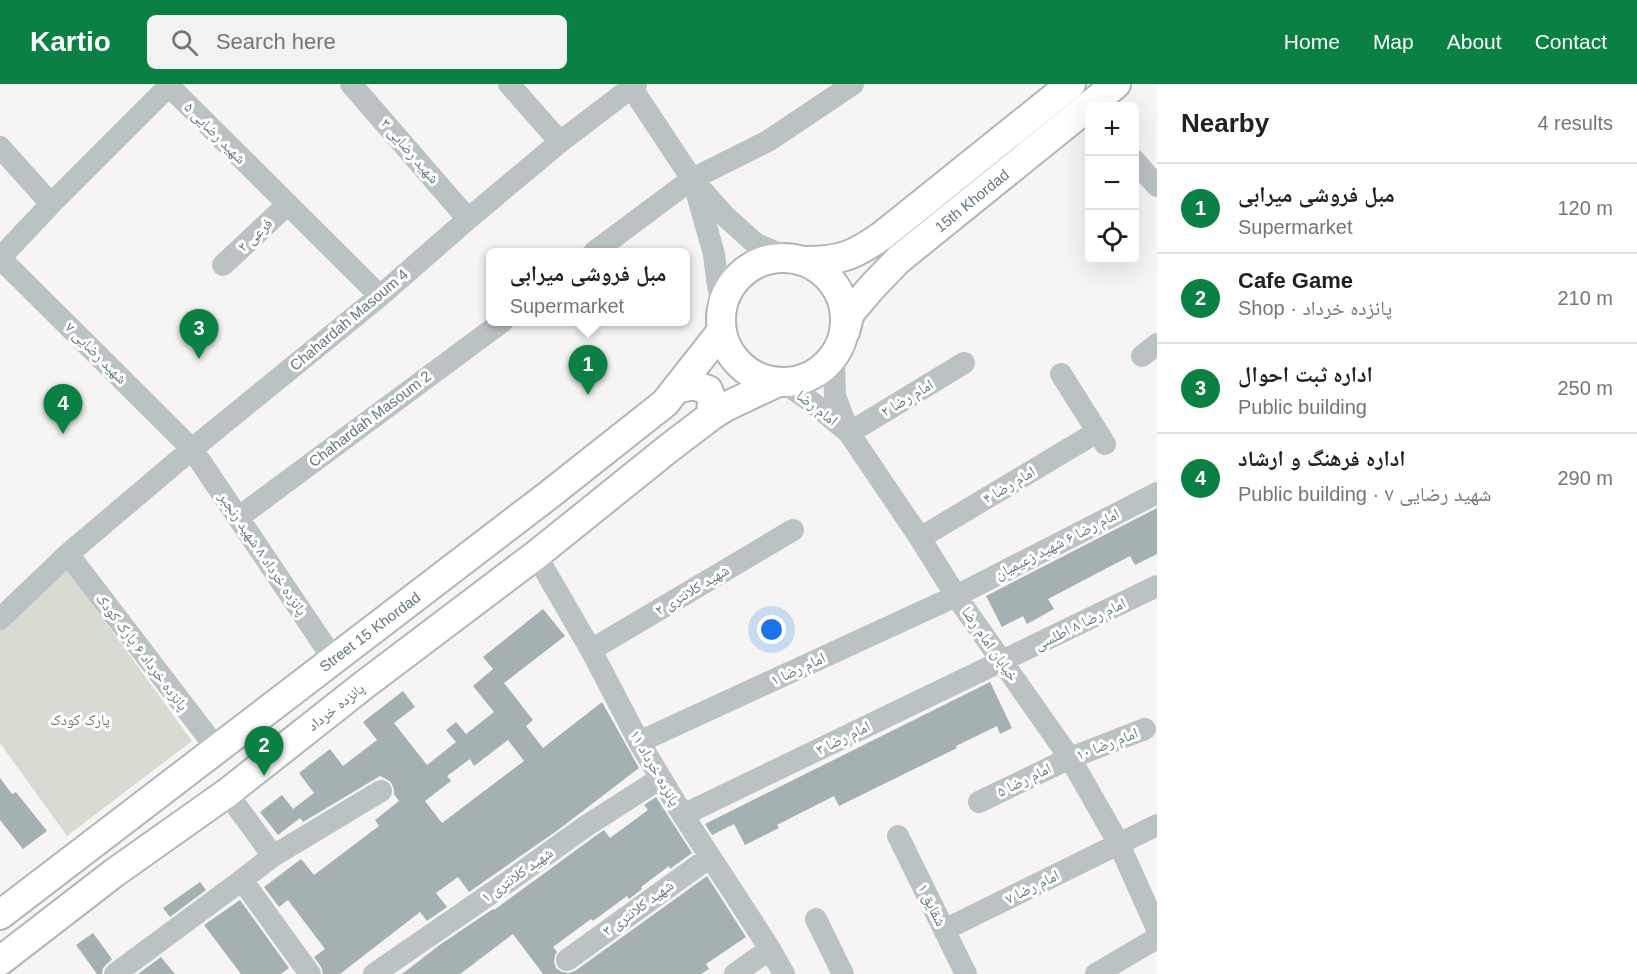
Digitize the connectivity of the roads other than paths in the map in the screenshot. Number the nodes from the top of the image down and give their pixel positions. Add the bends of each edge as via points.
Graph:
1 (351, 84) edge
2 (509, 84) edge
3 (853, 84) edge
4 (1071, 84) edge
5 (1116, 84) edge
6 (632, 85) edge
7 (1095, 102) edge
8 (1085, 110) edge
9 (560, 142) junction
10 (2, 152) edge
11 (1139, 166) edge
12 (692, 179) junction
13 (1157, 186) edge
14 (51, 204) junction
15 (288, 204) junction
16 (468, 219) junction
17 (599, 248) edge
18 (0, 258) edge
19 (797, 260) junction
20 (223, 265) dead end
21 (380, 296) junction
22 (722, 318) junction
23 (494, 326) edge
24 (845, 332) junction
25 (834, 358) junction
26 (964, 363) dead end
27 (1062, 374) dead end
28 (781, 382) junction
29 (676, 389) junction
30 (711, 416) junction
31 (849, 433) junction
32 (192, 448) junction
33 (1157, 493) edge
34 (238, 517) junction
35 (793, 530) dead end
36 (920, 538) junction
37 (68, 554) junction
38 (536, 555) junction
39 (1157, 586) edge
40 (956, 596) junction
41 (0, 619) edge
42 (591, 650) junction
43 (334, 660) junction
44 (1003, 661) junction
45 (1145, 729) dead end
46 (639, 742) junction
47 (217, 749) junction
48 (1070, 758) junction
49 (661, 778) junction
50 (381, 791) dead end
51 (227, 792) junction
52 (979, 802) dead end
53 (683, 815) junction
54 (1157, 825) edge
55 (898, 836) dead end
56 (1119, 844) junction
57 (273, 856) junction
58 (710, 857) junction
59 (242, 880) junction
60 (0, 915) edge
61 (816, 919) dead end
62 (1157, 929) edge
63 (944, 930) junction
64 (1157, 938) edge
65 (770, 949) junction
66 (567, 960) dead end
67 (0, 961) edge
68 (115, 974) edge
69 (310, 974) edge
70 (374, 974) edge
71 (735, 974) edge
72 (784, 974) edge
73 (843, 974) edge
74 (966, 974) edge
75 (1096, 974) edge

1 - 16 street, شهید رضایی ۳
2 - 9 street
3 - 12 street via 768,141
4 - 19 main road, 15th Khordad via 861,250 844,257
5 - 7 main road, 15th Khordad
6 - 9 street, Chahardah Masoum 4
6 - 12 street
8 - 24 main road, 15th Khordad via 898,260 850,313
9 - 16 street, Chahardah Masoum 4
10 - 14 street
11 - 13 street
12 - 17 street
12 - 19 street via 756,244
12 - 22 street via 711,245
14 - 15 street, شهید رضایی ۵ via 168,86
14 - 18 street, شهید رضایی ۷
15 - 20 street, فرعی ۲
15 - 21 street, شهید رضایی ۵
16 - 21 street, Chahardah Masoum 4
18 - 32 street, شهید رضایی ۷
19 - 22 main road via 771,259 740,274 729,288
19 - 24 main road via 825,273 838,289 846,310
21 - 32 street, Chahardah Masoum 4
22 - 28 main road via 729,352 743,369 762,380
22 - 29 main road, Street 15 Khordad
23 - 34 street, Chahardah Masoum 2
24 - 25 main road
25 - 28 main road via 803,380
25 - 31 street, خیابان امام رضا via 836,396
26 - 31 street, امام رضا ۲
27 - 36 street, امام رضا ۴ via 1102,439
28 - 30 main road
28 - 31 street, امام رضا
29 - 30 main road via 693,385 708,390
29 - 43 main road, Street 15 Khordad via 665,403
30 - 38 main road, پانزده خرداد
31 - 36 street, خیابان امام رضا
32 - 34 street, پانزده خرداد ۸ شهید رنجبر
32 - 37 street, Chahardah Masoum 4
33 - 40 street, امام رضا ۶ شهید زعیمیان
34 - 43 street, پانزده خرداد ۸ شهید رنجبر
35 - 42 street, شهید کلانتری ۲
36 - 40 street, خیابان امام رضا
37 - 41 street, Chahardah Masoum 4
37 - 47 street, پانزده خرداد ۶ پارک کودک
38 - 42 street, پانزده خرداد ۱۱
38 - 51 main road, پانزده خرداد
39 - 44 street, امام رضا ۸ اطلسی
40 - 44 street, خیابان امام رضا
40 - 46 street, امام رضا ۱
42 - 46 street, پانزده خرداد ۱۱
43 - 47 main road, Street 15 Khordad
44 - 48 street, خیابان امام رضا
44 - 53 street, امام رضا ۳
45 - 48 street, امام رضا ۱۰
46 - 49 street, پانزده خرداد ۱۱
47 - 60 main road, Street 15 Khordad
48 - 52 street, امام رضا ۵
48 - 56 street, خیابان امام رضا
49 - 53 street, پانزده خرداد ۱۱
49 - 70 street, شهید کلانتری ۱
50 - 57 street
51 - 57 street
51 - 67 main road, پانزده خرداد
53 - 58 street, پانزده خرداد ۱۱
54 - 56 street, امام رضا ۷
55 - 63 street, شقایق ۱
56 - 62 street, خیابان امام رضا
56 - 63 street, امام رضا ۷
57 - 59 street
58 - 65 street, پانزده خرداد ۱۱
58 - 66 street, شهید کلانتری ۳
59 - 68 street
59 - 69 street
61 - 73 street
63 - 74 street, شقایق ۱
64 - 75 street
65 - 71 street
65 - 72 street, پانزده خرداد ۱۱

